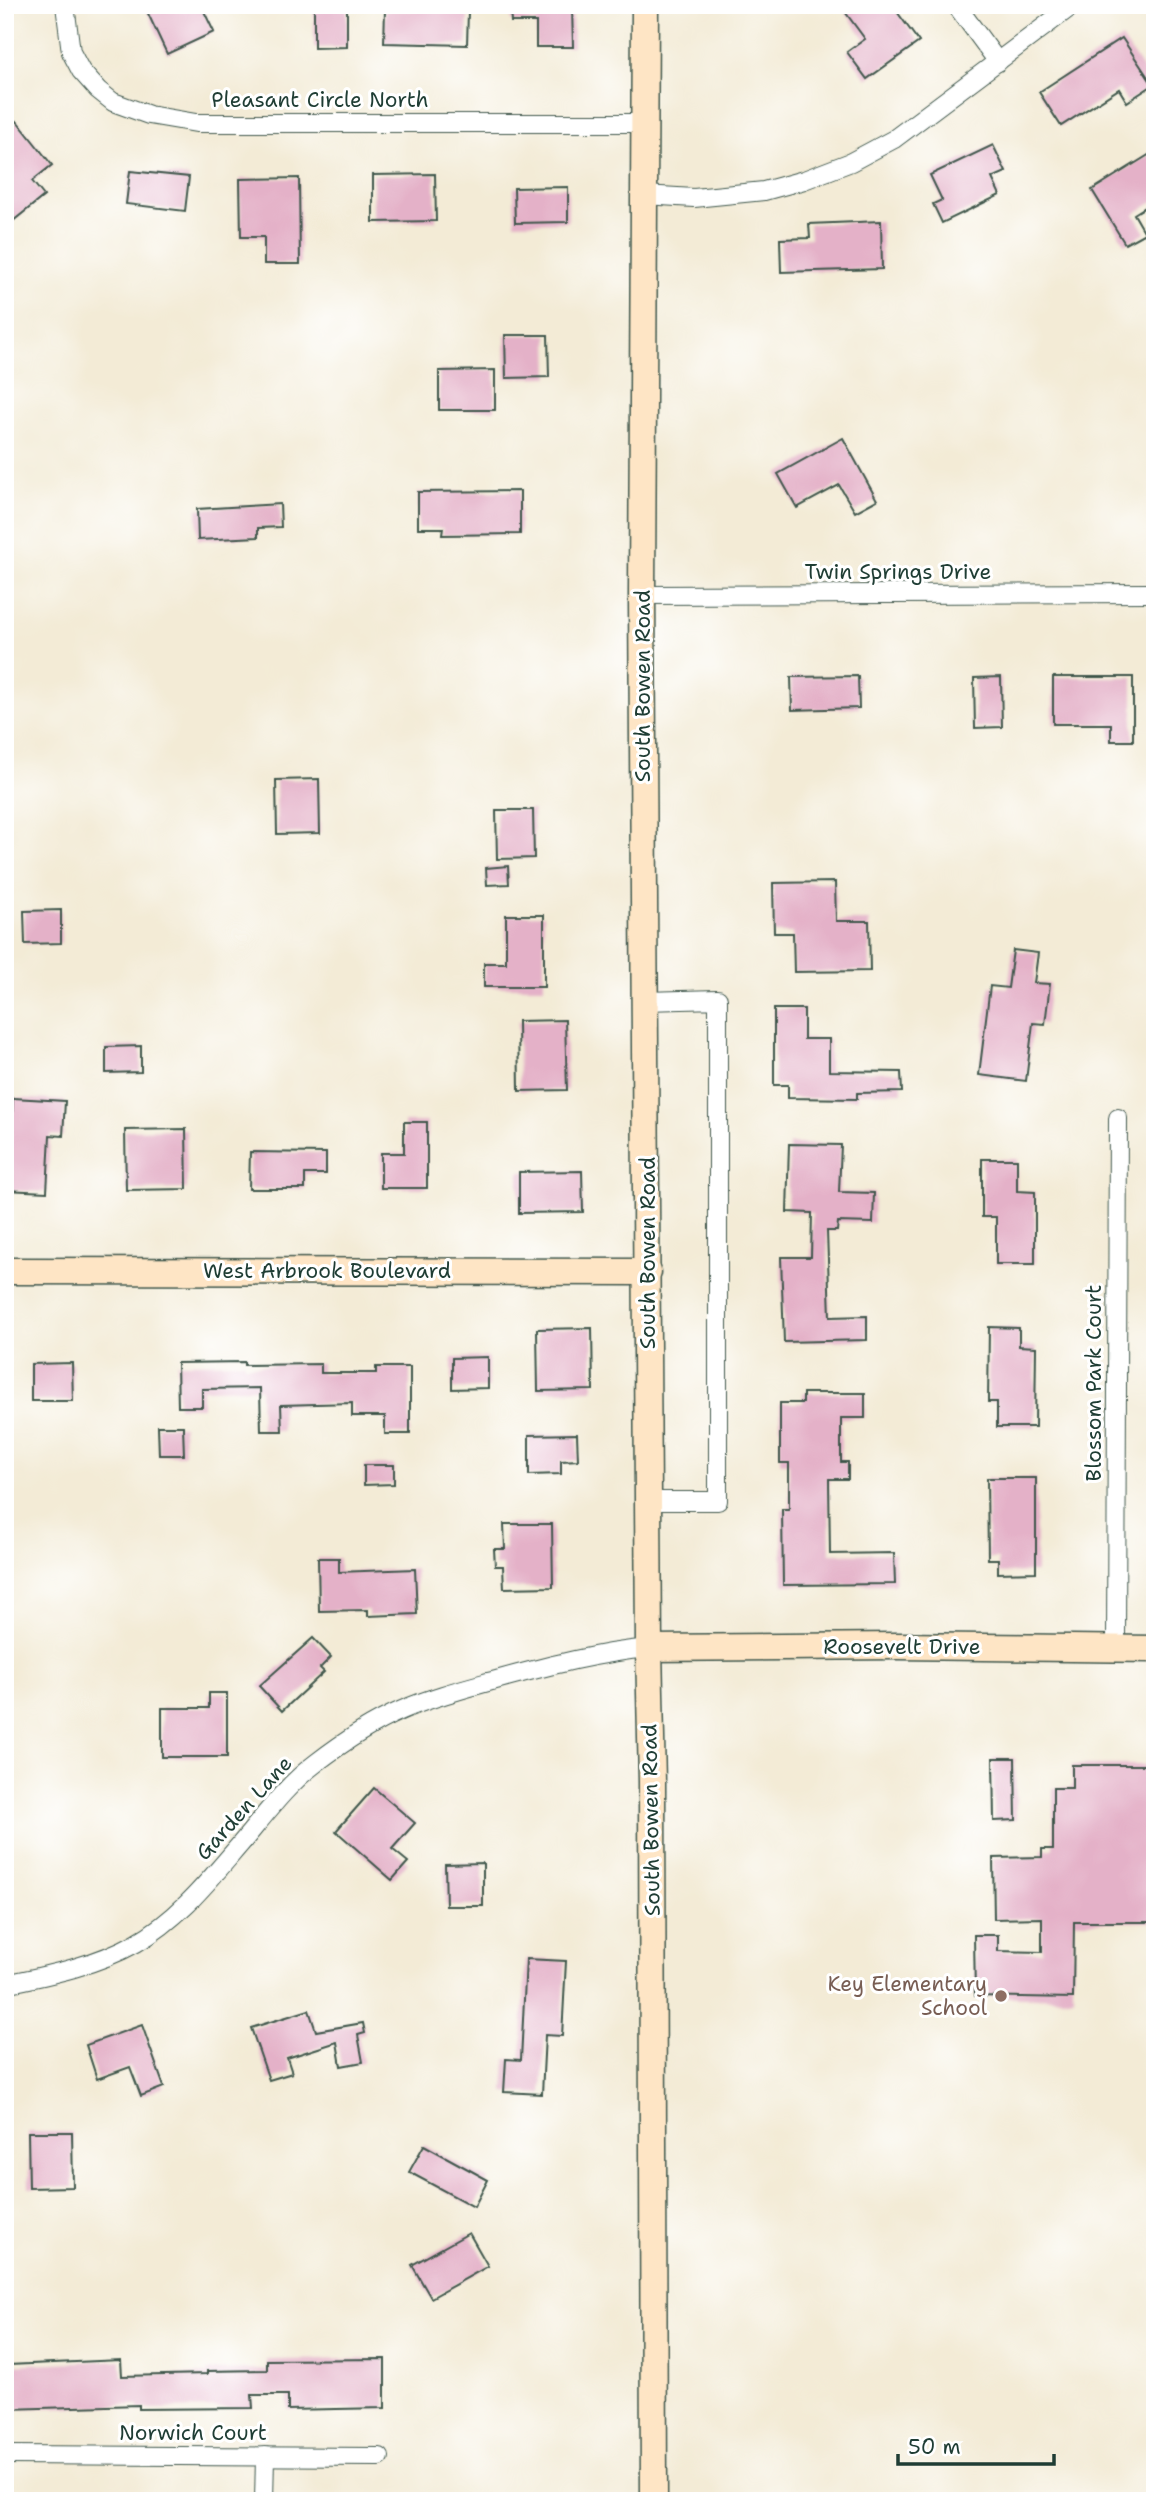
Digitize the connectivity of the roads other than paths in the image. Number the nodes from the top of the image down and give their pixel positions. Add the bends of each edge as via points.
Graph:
1 (65, 5) edge
2 (645, 5) edge
3 (956, 5) edge
4 (1073, 5) edge
5 (998, 62) junction
6 (644, 122) junction
7 (644, 195) junction
8 (1155, 593) edge
9 (642, 595) junction
10 (645, 1001) junction
11 (1118, 1118) dead end
12 (5, 1271) edge
13 (648, 1272) junction
14 (649, 1501) junction
15 (649, 1648) junction
16 (1116, 1649) junction
17 (1155, 1649) edge
18 (5, 1984) edge
19 (5, 2455) edge
20 (265, 2456) junction
21 (380, 2457) dead end
22 (264, 2501) edge
23 (654, 2501) edge

1 - 6 street, Pleasant Circle North via 71,52 81,71 113,102 149,115 196,123
2 - 6 main road, South Bowen Road
3 - 5 street
4 - 5 street
5 - 7 street via 894,139 804,180 764,191 694,198
6 - 7 main road, South Bowen Road
7 - 9 main road, South Bowen Road
8 - 9 street, Twin Springs Drive
9 - 10 main road, South Bowen Road
10 - 13 main road, South Bowen Road
10 - 14 street via 718,999 718,1501
11 - 16 street, Blossom Park Court
12 - 13 main road, West Arbrook Boulevard
13 - 14 main road, South Bowen Road
14 - 15 main road, South Bowen Road
15 - 16 main road, Roosevelt Drive
15 - 18 street, Garden Lane via 533,1670 402,1710 314,1764 285,1791 208,1882 137,1942 94,1961
15 - 23 main road, South Bowen Road
16 - 17 main road, Roosevelt Drive
19 - 20 street, Norwich Court
20 - 21 street, Norwich Court
20 - 22 street

